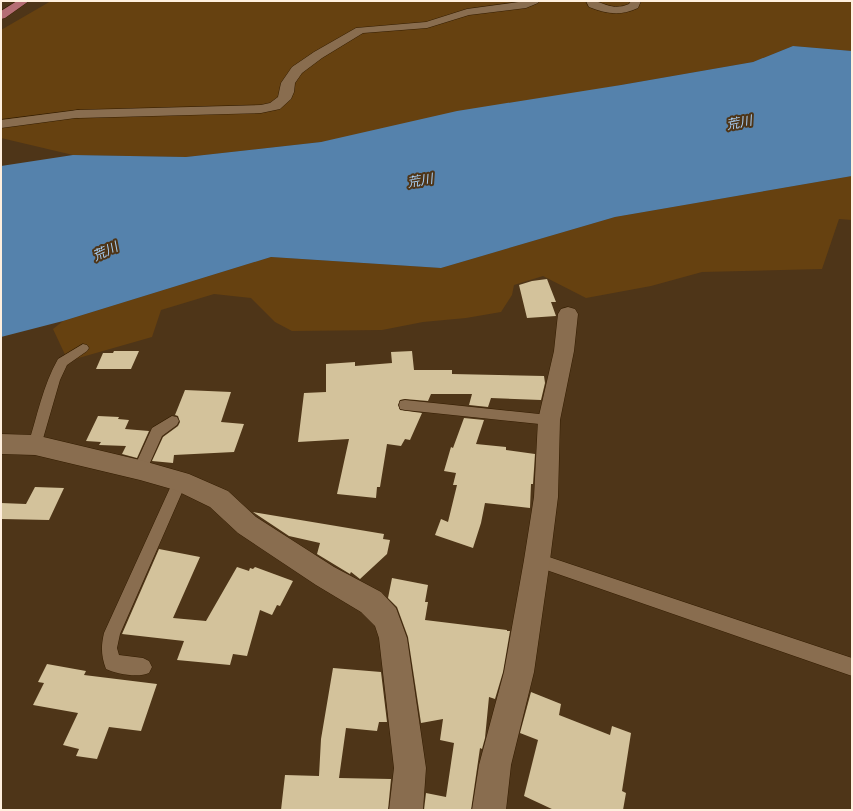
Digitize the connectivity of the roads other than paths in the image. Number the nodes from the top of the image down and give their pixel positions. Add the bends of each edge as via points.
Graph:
1 (24, 1) edge
2 (534, 1) edge
3 (591, 1) edge
4 (636, 1) edge
5 (1, 16) edge
6 (1, 124) edge
7 (568, 314) dead end
8 (83, 348) dead end
9 (405, 404) dead end
10 (549, 420) junction
11 (172, 421) dead end
12 (1, 444) edge
13 (35, 445) junction
14 (140, 470) junction
15 (180, 481) junction
16 (537, 560) junction
17 (143, 667) dead end
18 (852, 667) edge
19 (406, 810) edge
20 (490, 810) edge

1 - 5 highway
2 - 6 street via 526,5 467,12 427,25 360,30 297,70 288,83 284,98 275,106 261,109 78,114
3 - 4 street via 593,5 612,10 628,9 634,6
7 - 10 street via 564,351
8 - 13 lane via 62,362 54,380
9 - 10 lane
10 - 16 street via 546,497
11 - 14 lane via 157,432
12 - 13 street
13 - 14 street
14 - 15 street
15 - 17 lane via 112,633 109,648 112,664
15 - 19 street via 219,499 247,525 325,576 371,602 386,618 393,638 410,768
16 - 18 lane
16 - 20 street via 519,672 495,765

